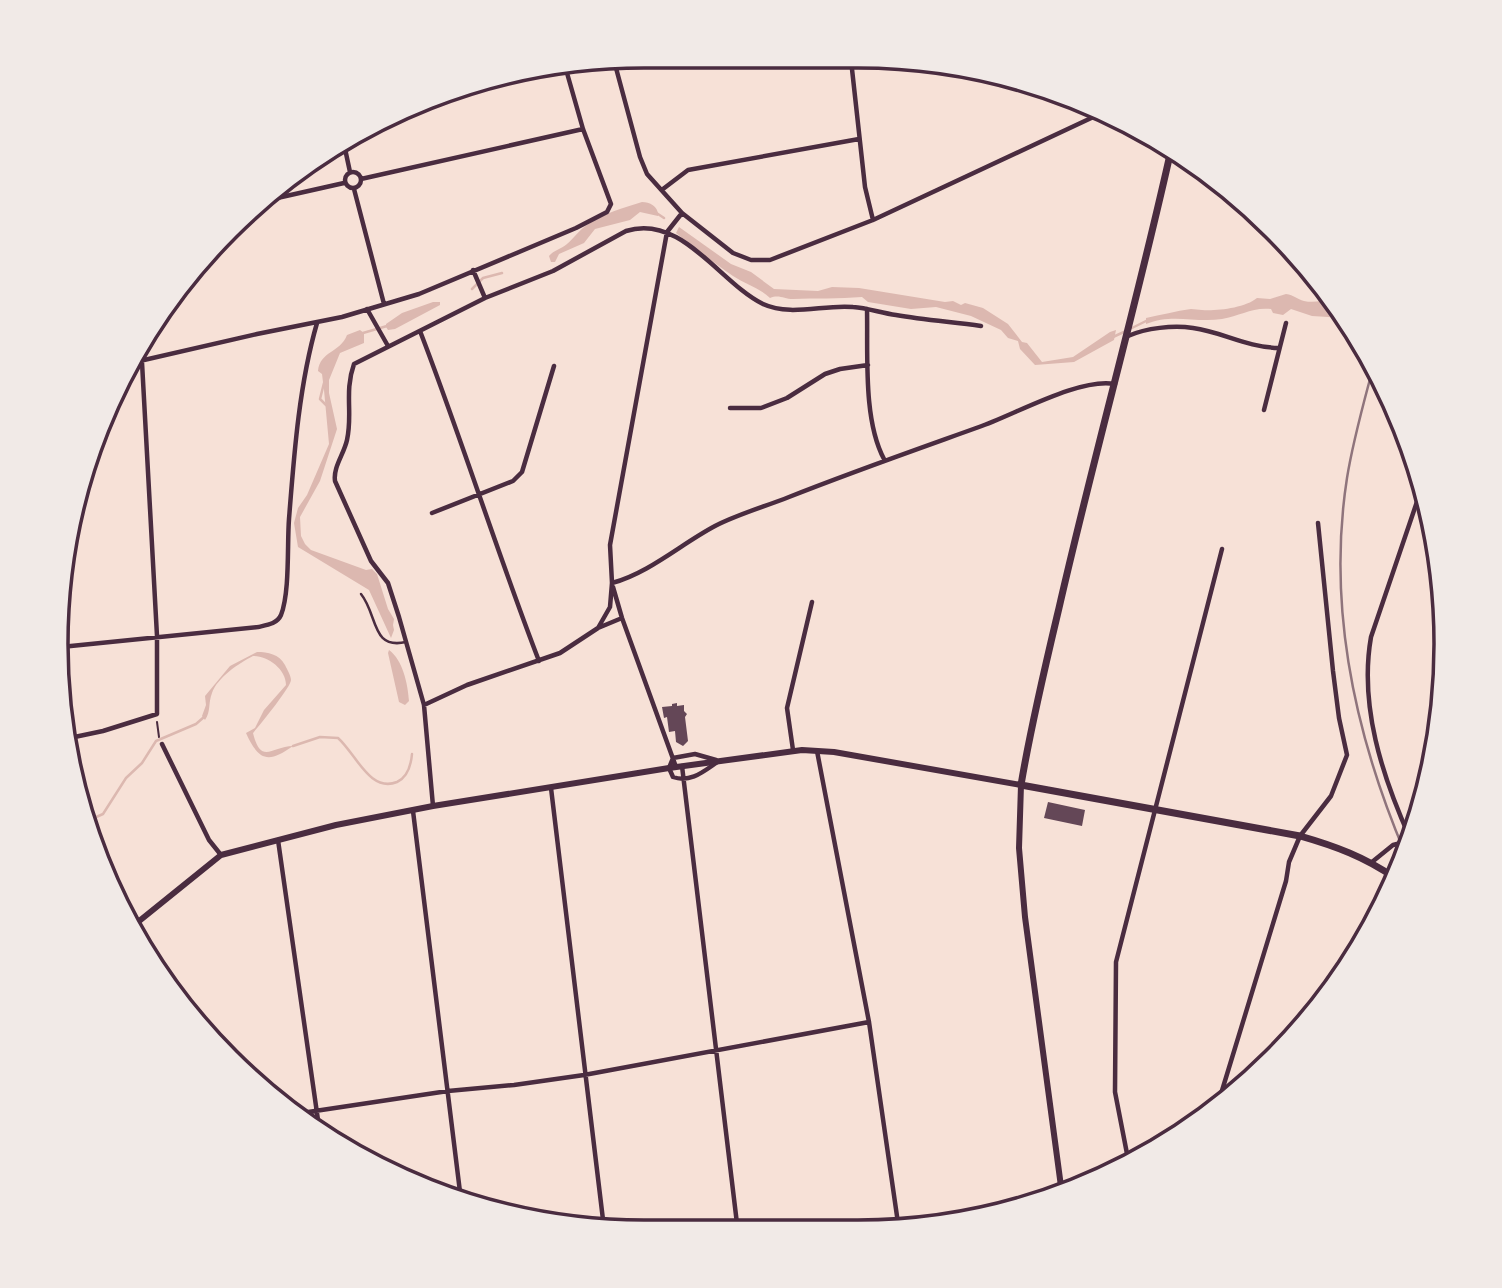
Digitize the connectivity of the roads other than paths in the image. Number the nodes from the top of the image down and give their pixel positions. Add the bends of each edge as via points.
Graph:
1 (851, 68) edge
2 (616, 69) edge
3 (567, 73) edge
4 (1091, 118) edge
5 (583, 129) junction
6 (859, 139) junction
7 (346, 151) edge
8 (1169, 159) edge
9 (350, 172) junction
10 (362, 179) junction
11 (344, 183) junction
12 (354, 189) junction
13 (663, 189) junction
14 (281, 197) edge
15 (682, 213) junction
16 (873, 220) junction
17 (667, 232) junction
18 (472, 270) junction
19 (485, 298) junction
20 (384, 304) junction
21 (367, 309) junction
22 (867, 309) junction
23 (317, 323) junction
24 (1286, 323) dead end
25 (981, 326) dead end
26 (420, 331) junction
27 (1128, 336) junction
28 (388, 346) junction
29 (1279, 348) junction
30 (143, 360) edge
31 (142, 362) edge
32 (868, 365) junction
33 (554, 366) dead end
34 (1115, 384) junction
35 (730, 408) dead end
36 (1264, 410) dead end
37 (884, 459) junction
38 (478, 495) junction
39 (1416, 504) edge
40 (432, 513) dead end
41 (1318, 523) dead end
42 (1222, 550) dead end
43 (612, 583) junction
44 (361, 594) dead end
45 (812, 602) dead end
46 (622, 618) junction
47 (598, 628) junction
48 (157, 636) junction
49 (406, 642) junction
50 (68, 646) edge
51 (539, 661) junction
52 (424, 705) junction
53 (76, 736) edge
54 (162, 744) dead end
55 (793, 750) junction
56 (817, 750) junction
57 (673, 758) junction
58 (721, 760) junction
59 (676, 767) junction
60 (684, 779) junction
61 (1021, 785) junction
62 (551, 788) junction
63 (433, 806) junction
64 (1154, 810) junction
65 (413, 811) junction
66 (1405, 824) edge
67 (1300, 836) junction
68 (278, 839) junction
69 (1398, 843) edge
70 (221, 855) junction
71 (1372, 862) junction
72 (1386, 872) edge
73 (139, 921) edge
74 (869, 1022) junction
75 (716, 1049) junction
76 (584, 1074) junction
77 (1222, 1090) edge
78 (448, 1091) junction
79 (317, 1111) junction
80 (309, 1112) edge
81 (318, 1119) edge
82 (1127, 1153) edge
83 (1060, 1183) edge
84 (460, 1189) edge
85 (603, 1219) edge
86 (897, 1219) edge
87 (737, 1220) edge

1 - 6 street
2 - 13 street via 640,158 647,174
3 - 5 street
4 - 16 street
5 - 10 street
5 - 18 street via 611,204 607,212
6 - 13 street via 688,170
6 - 16 street
7 - 9 street
8 - 27 main road
9 - 10 street
9 - 11 street
10 - 12 street
11 - 12 street
11 - 14 street
12 - 20 street
13 - 15 street
15 - 16 street via 733,253 751,260 770,260
15 - 17 street
17 - 19 street via 638,227 626,231 553,271
17 - 22 street via 760,302 776,309 836,305
17 - 43 street via 610,545
18 - 19 street
18 - 20 street
19 - 26 street
20 - 21 street
21 - 23 street
21 - 28 street
22 - 25 street
22 - 32 street
23 - 30 street
23 - 48 street via 307,358 281,614 273,623 258,627
24 - 29 street
26 - 28 street
26 - 38 street
27 - 29 street via 1138,331 1195,328 1237,342
27 - 34 main road
28 - 49 street via 354,364 348,382 347,439 334,473 371,561 388,583
29 - 36 street
31 - 48 street
32 - 35 street via 825,374 761,408
32 - 37 street via 874,438
33 - 38 street via 522,472 513,481
34 - 37 street via 1081,387
34 - 61 main road via 1088,483
37 - 43 street via 714,527
38 - 40 street
38 - 51 street
39 - 66 street via 1367,659 1378,752
41 - 67 street via 1332,671 1347,755 1331,796
42 - 64 street
43 - 46 street
43 - 47 street via 610,607
44 - 49 lane via 385,642
45 - 55 street via 788,708
46 - 47 street
46 - 57 street
47 - 51 street via 581,642
48 - 50 street
48 - 53 street via 157,714
49 - 52 street
51 - 52 street
52 - 63 street
54 - 70 street via 209,840
55 - 56 street
55 - 58 street
56 - 61 street
56 - 74 street
57 - 58 street via 695,754
57 - 59 street
58 - 59 street
58 - 60 street
59 - 60 street
59 - 60 street via 673,777
59 - 62 street
60 - 75 street
61 - 64 main road
61 - 83 street via 1019,848 1025,917
62 - 63 street
62 - 76 street
63 - 65 street
64 - 67 main road
64 - 82 street via 1116,961 1115,1092
65 - 68 street
65 - 78 street
67 - 71 main road
67 - 77 street
68 - 70 street
68 - 79 street
69 - 71 street
70 - 73 street
71 - 72 main road
74 - 75 street
74 - 86 street
75 - 76 street
75 - 87 street
76 - 78 street
76 - 85 street
78 - 79 street
78 - 84 street
79 - 80 street
79 - 81 street

